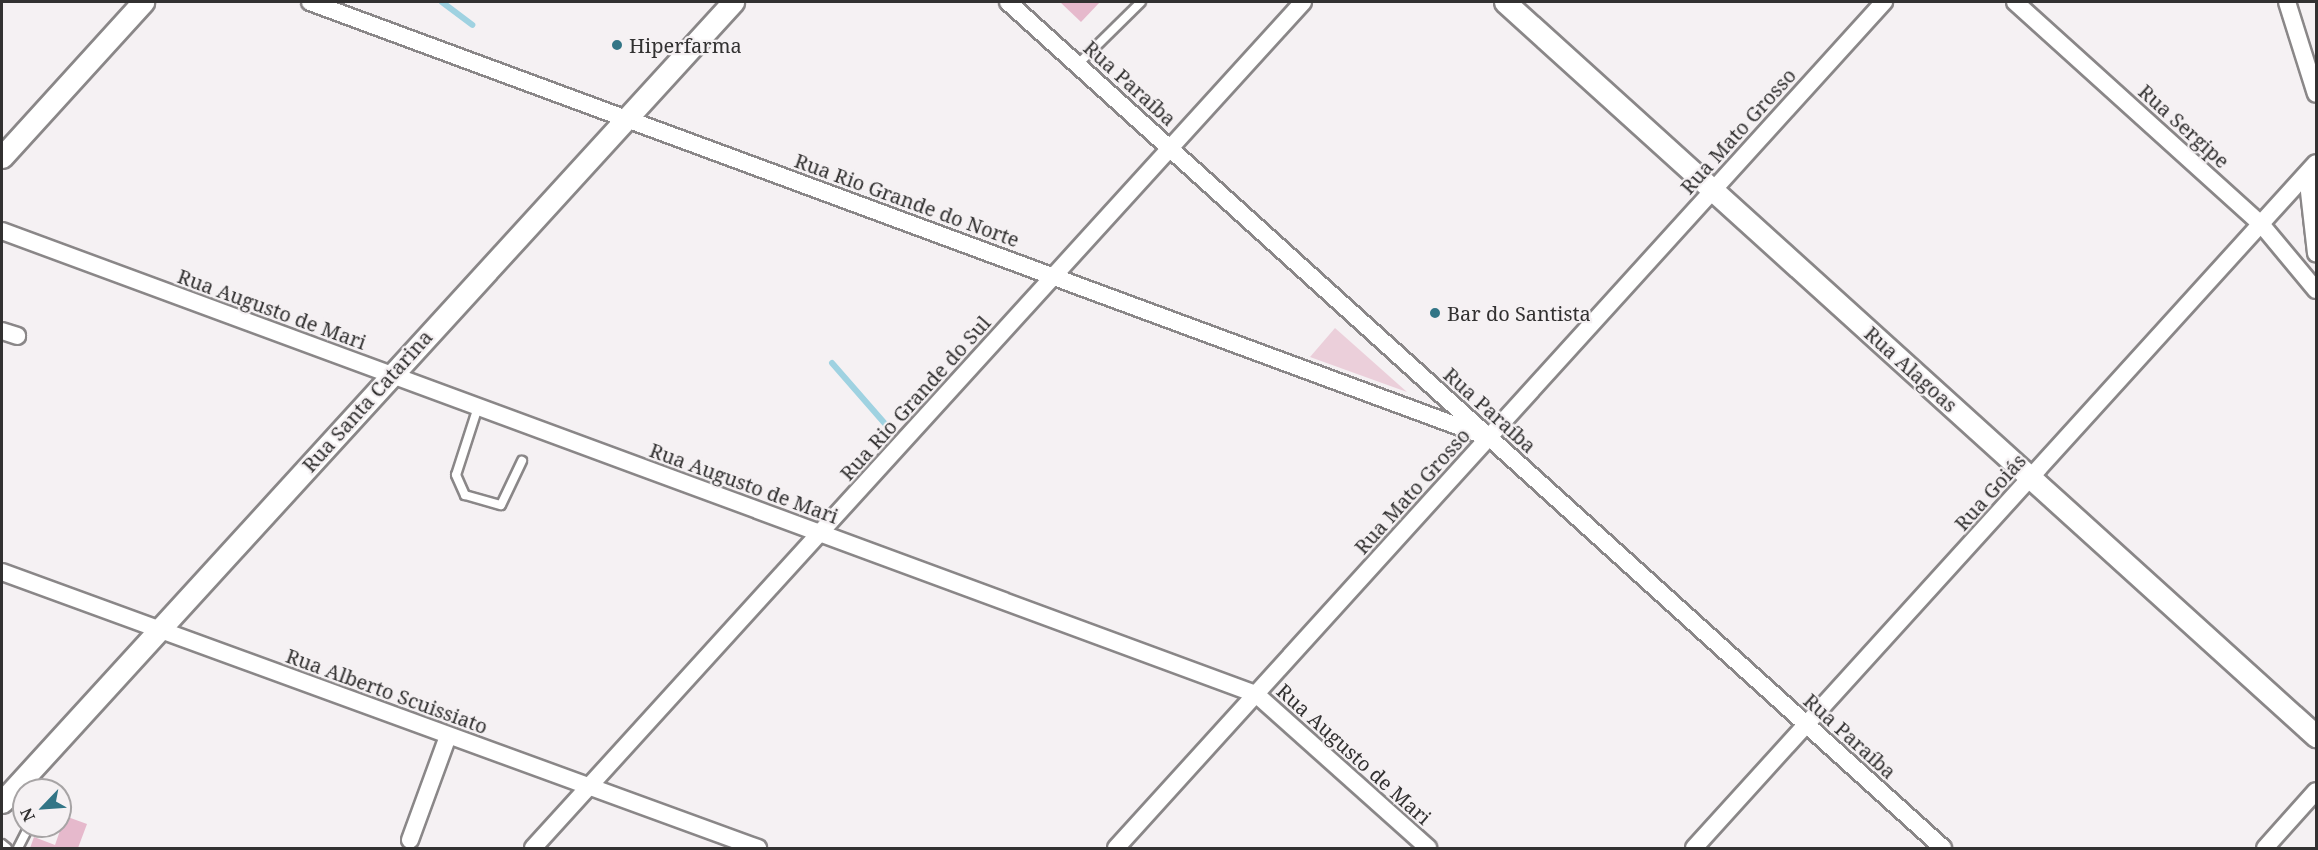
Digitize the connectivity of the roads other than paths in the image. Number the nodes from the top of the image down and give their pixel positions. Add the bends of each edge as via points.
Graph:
1 (143, 2) edge
2 (310, 2) edge
3 (733, 2) edge
4 (1008, 2) edge
5 (1141, 2) edge
6 (1303, 2) edge
7 (1505, 2) edge
8 (1884, 2) edge
9 (2015, 2) edge
10 (2287, 2) edge
11 (1078, 64) junction
12 (2316, 94) edge
13 (626, 118) junction
14 (1170, 148) junction
15 (2, 157) edge
16 (2312, 168) edge
17 (1713, 190) junction
18 (2261, 224) junction
19 (2, 231) edge
20 (2316, 253) edge
21 (1054, 276) junction
22 (2316, 290) edge
23 (391, 375) junction
24 (478, 407) junction
25 (1489, 437) junction
26 (522, 461) dead end
27 (2031, 477) junction
28 (819, 533) junction
29 (2, 573) edge
30 (158, 630) junction
31 (1256, 694) junction
32 (1806, 725) junction
33 (448, 736) junction
34 (2316, 736) edge
35 (589, 787) junction
36 (2316, 791) edge
37 (6, 796) edge
38 (411, 840) dead end
39 (2, 844) edge
40 (8, 849) edge
41 (533, 849) edge
42 (758, 849) edge
43 (1116, 849) edge
44 (1428, 849) edge
45 (1694, 849) edge
46 (1943, 849) edge
47 (2265, 849) edge

1 - 15 street
2 - 13 street, Rua Rio Grande do Norte
3 - 13 street, Rua Santa Catarina
4 - 11 street, Rua Paraíba
5 - 11 lane
6 - 14 street, Rua Rio Grande do Sul
7 - 17 street, Rua Alagoas
8 - 17 street, Rua Mato Grosso
9 - 18 street, Rua Sergipe
10 - 12 street
11 - 14 street, Rua Paraíba
13 - 21 street, Rua Rio Grande do Norte
13 - 23 street, Rua Santa Catarina
14 - 21 street, Rua Rio Grande do Sul
14 - 25 street, Rua Paraíba
16 - 18 street, Rua Goiás
16 - 20 street
17 - 25 street, Rua Mato Grosso
17 - 27 street, Rua Alagoas
18 - 22 street, Rua Sergipe
18 - 27 street, Rua Goiás
19 - 23 street, Rua Augusto de Mari
21 - 25 street, Rua Rio Grande do Norte
21 - 28 street, Rua Rio Grande do Sul
23 - 24 street, Rua Augusto de Mari
23 - 30 street, Rua Santa Catarina
24 - 26 lane via 456,475 465,495 501,505
24 - 28 street, Rua Augusto de Mari
25 - 31 street, Rua Mato Grosso
25 - 32 street, Rua Paraíba
27 - 32 street, Rua Goiás
27 - 34 street, Rua Alagoas
28 - 31 street, Rua Augusto de Mari
28 - 35 street, Rua Rio Grande do Sul
29 - 30 street, Rua Alberto Scuissiato
30 - 33 street, Rua Alberto Scuissiato
30 - 37 street, Rua Santa Catarina
31 - 43 street, Rua Mato Grosso
31 - 44 street, Rua Augusto de Mari
32 - 45 street, Rua Goiás
32 - 46 street, Rua Paraíba
33 - 35 street, Rua Alberto Scuissiato
33 - 38 street
35 - 41 street, Rua Rio Grande do Sul
35 - 42 street, Rua Alberto Scuissiato
36 - 47 street
39 - 40 lane

